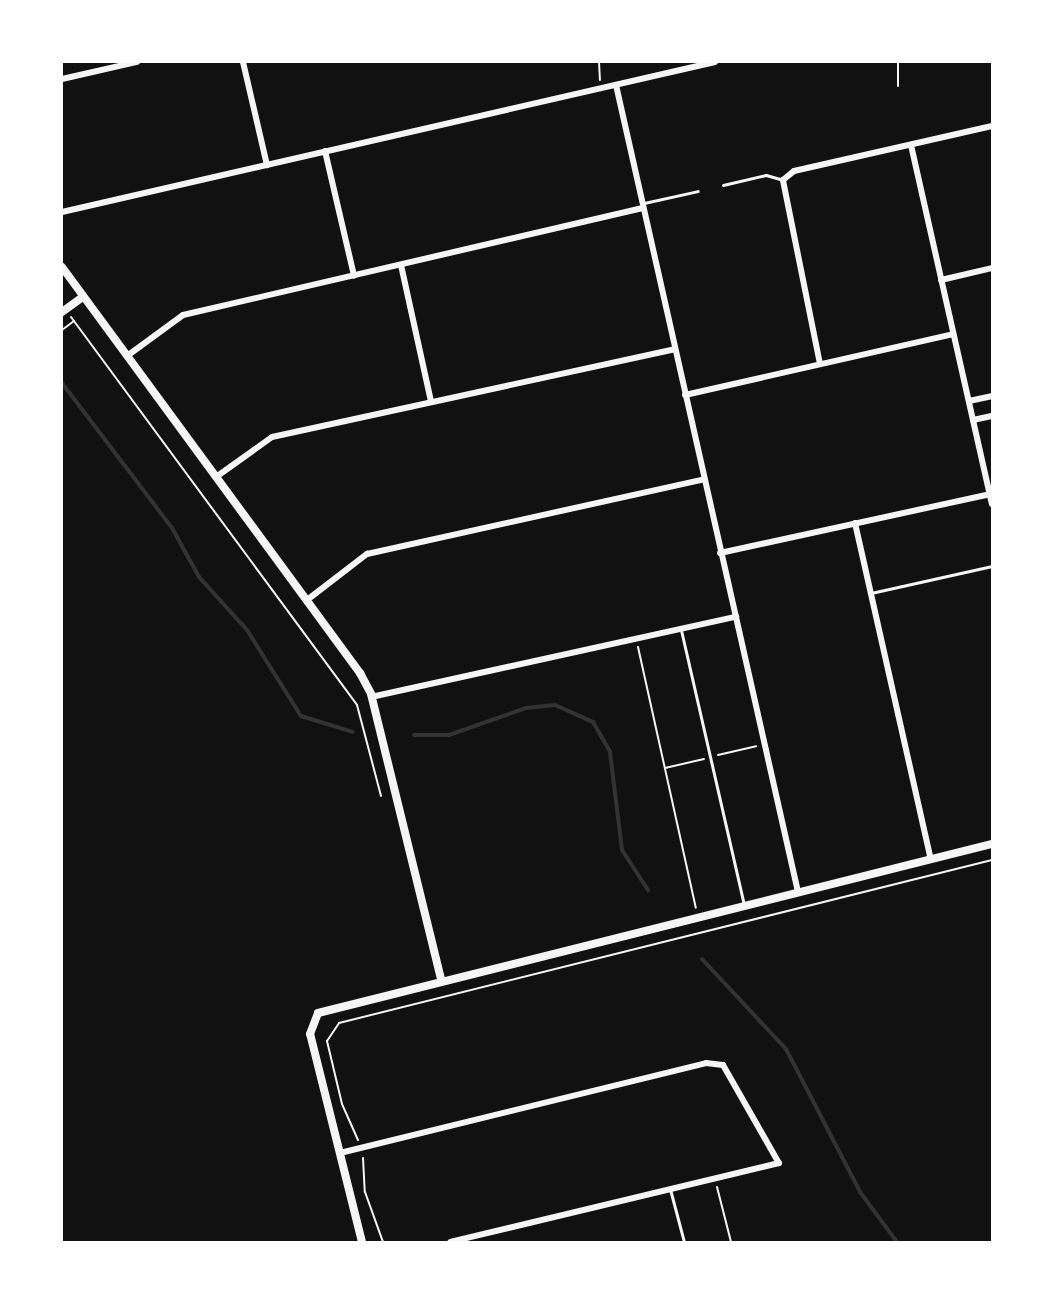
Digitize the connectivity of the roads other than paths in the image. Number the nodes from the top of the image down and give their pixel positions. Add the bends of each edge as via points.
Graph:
1 (138, 62) edge
2 (243, 62) edge
3 (715, 62) edge
4 (62, 79) edge
5 (616, 85) junction
6 (993, 126) edge
7 (911, 145) junction
8 (326, 151) junction
9 (267, 165) junction
10 (783, 180) junction
11 (723, 185) dead end
12 (698, 190) dead end
13 (643, 206) junction
14 (62, 212) edge
15 (401, 265) junction
16 (993, 268) edge
17 (64, 270) edge
18 (354, 276) junction
19 (941, 280) junction
20 (83, 297) junction
21 (63, 311) edge
22 (953, 334) junction
23 (675, 349) junction
24 (127, 356) junction
25 (820, 364) junction
26 (685, 394) junction
27 (993, 396) edge
28 (431, 401) junction
29 (969, 401) junction
30 (993, 416) edge
31 (973, 420) junction
32 (216, 477) junction
33 (704, 479) junction
34 (990, 494) junction
35 (993, 504) edge
36 (855, 523) junction
37 (720, 553) junction
38 (993, 566) edge
39 (871, 593) junction
40 (307, 600) junction
41 (736, 616) junction
42 (681, 629) junction
43 (371, 697) junction
44 (993, 844) edge
45 (932, 860) junction
46 (798, 892) junction
47 (744, 904) junction
48 (441, 980) junction
49 (340, 1153) junction
50 (670, 1189) junction
51 (362, 1242) edge
52 (450, 1242) edge
53 (684, 1242) edge

1 - 4 street
2 - 9 street
3 - 5 street
5 - 8 street
5 - 13 street
6 - 7 street
7 - 10 street via 795,171
7 - 19 street
8 - 9 street
8 - 18 street
9 - 14 street
10 - 11 lane via 766,175
10 - 25 street
12 - 13 lane
13 - 15 street
13 - 23 street
15 - 18 street
15 - 28 street
16 - 19 street
17 - 20 street
18 - 24 street via 183,315
19 - 22 street
20 - 21 street
20 - 24 street
22 - 25 street
22 - 29 street
23 - 26 street
23 - 28 street
24 - 32 street
25 - 26 street
26 - 33 street
27 - 29 street
28 - 32 street via 272,437
29 - 31 street
30 - 31 street
31 - 34 street
32 - 40 street
33 - 37 street
33 - 40 street via 368,554
34 - 35 street
34 - 36 street
36 - 37 street
36 - 39 street
37 - 41 street
38 - 39 lane
39 - 45 street
40 - 43 street
41 - 42 street
41 - 46 street
42 - 43 street
42 - 47 lane
43 - 48 street
44 - 45 street
45 - 46 street
46 - 47 street
47 - 48 street
48 - 49 street via 313,1016 310,1034
49 - 50 street via 706,1063 723,1065 779,1163
49 - 51 street
50 - 52 street
50 - 53 lane

